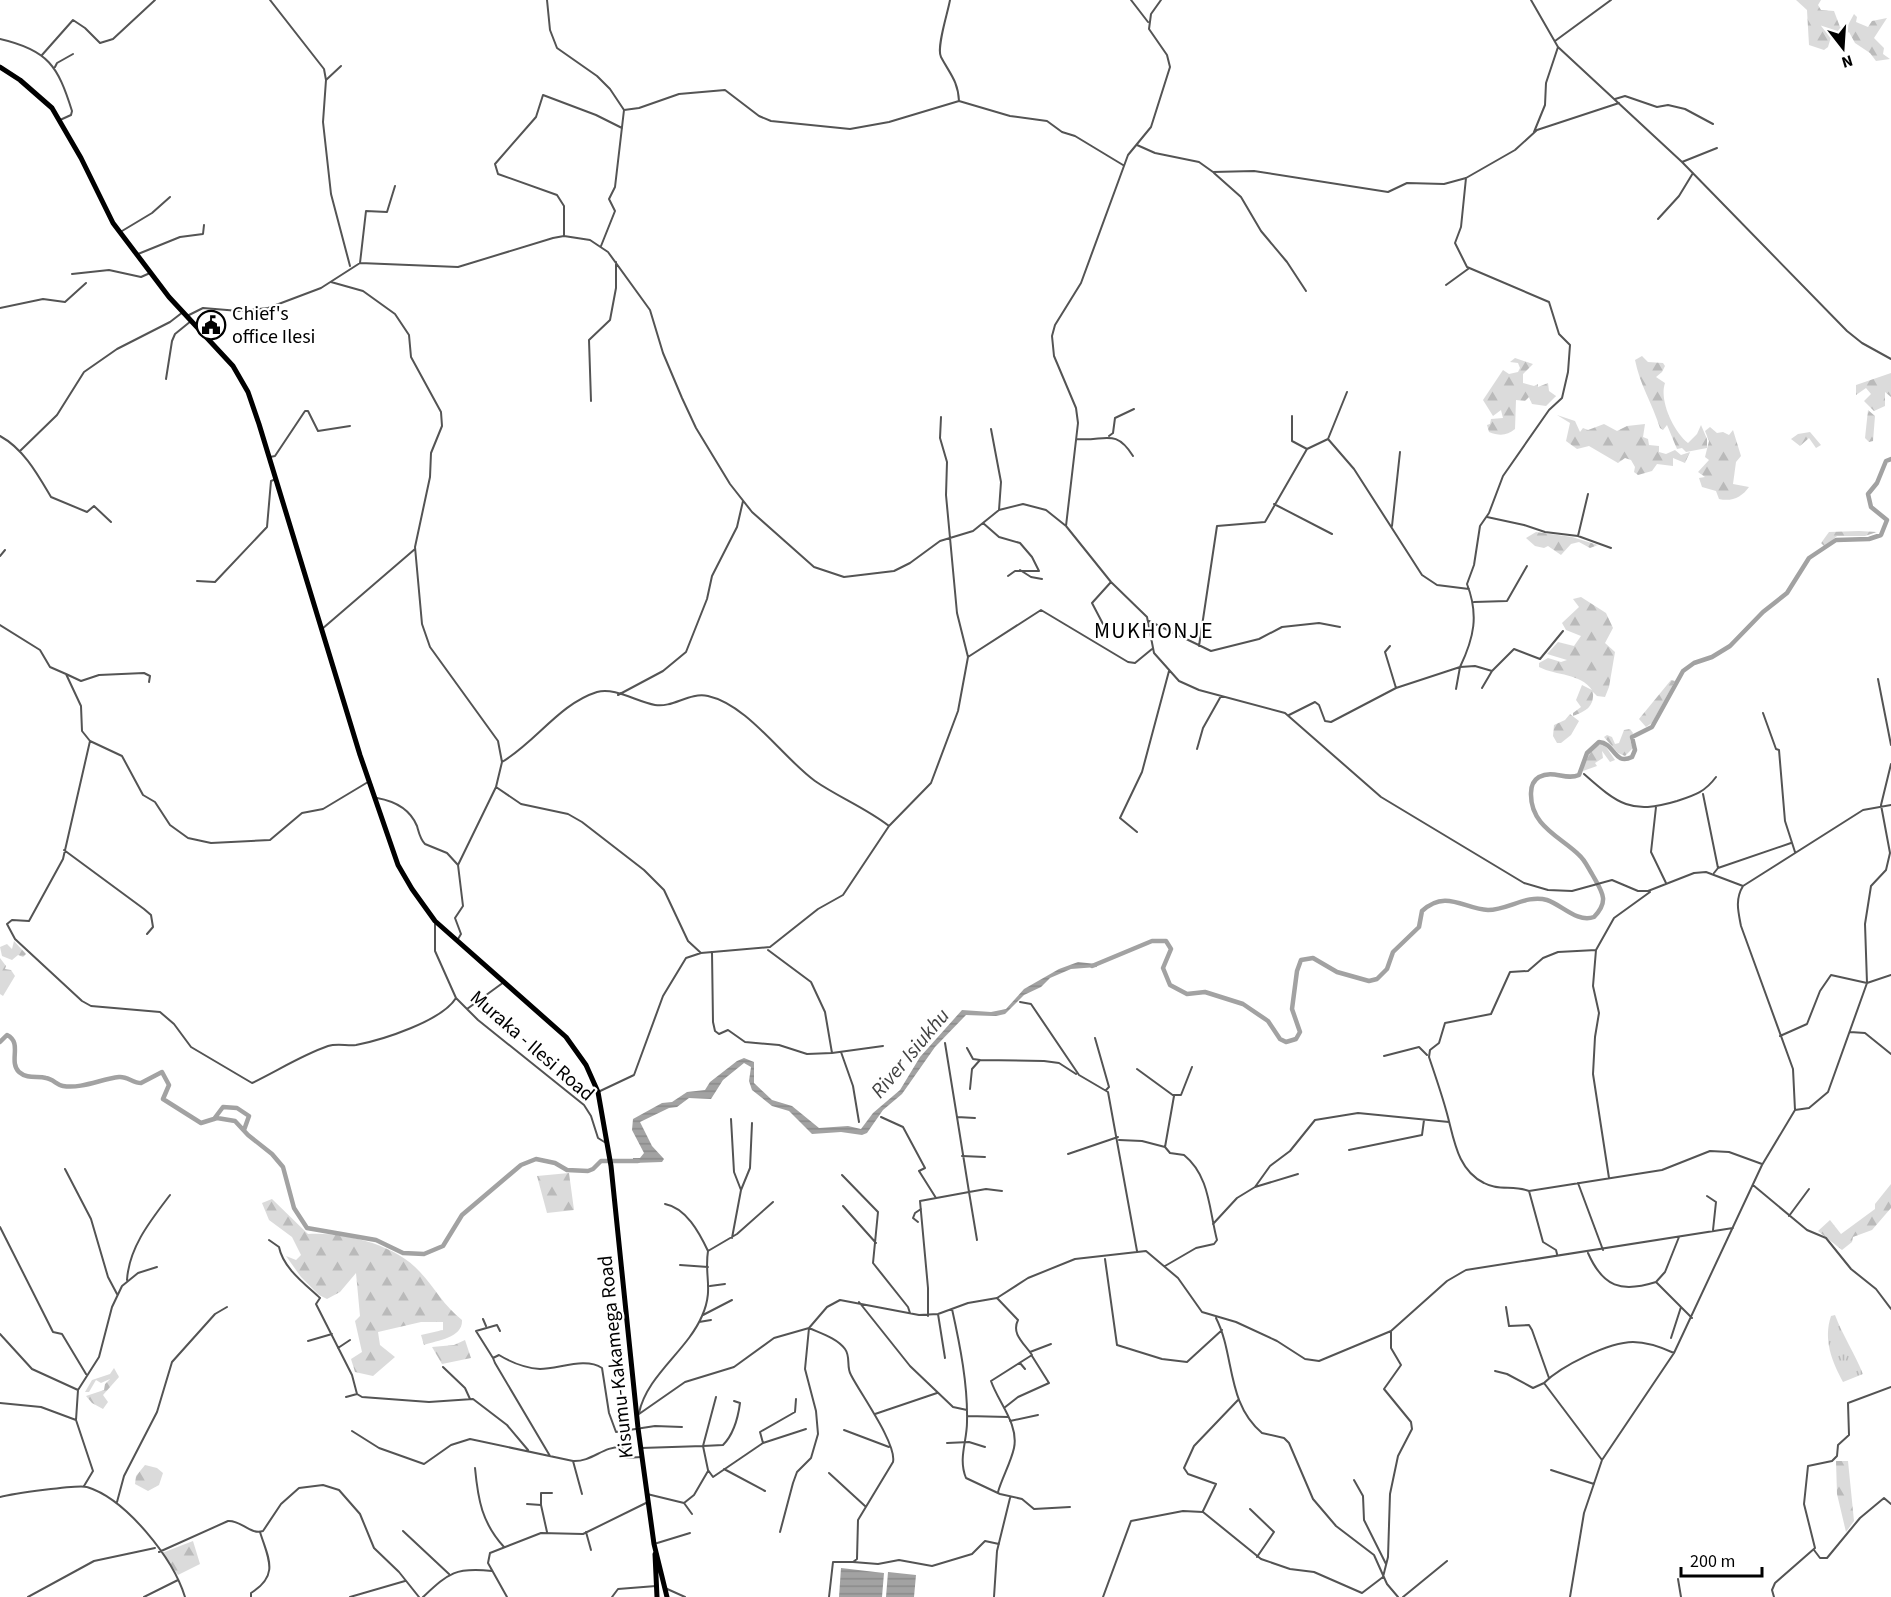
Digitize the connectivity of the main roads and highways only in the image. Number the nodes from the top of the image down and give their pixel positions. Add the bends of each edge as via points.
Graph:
1 (0, 67) edge
2 (654, 1544) junction
3 (658, 1597) edge
4 (666, 1597) edge

1 - 2 highway, Kisumu-Kakamega Road via 35,92 60,120 119,233 241,378 270,458 368,782 398,865 435,921 577,1050 598,1092 609,1144 640,1448
2 - 3 highway, Kisumu-Kakamega Road
2 - 4 highway, Kisumu-Kakamega Road
3 - 4 highway

